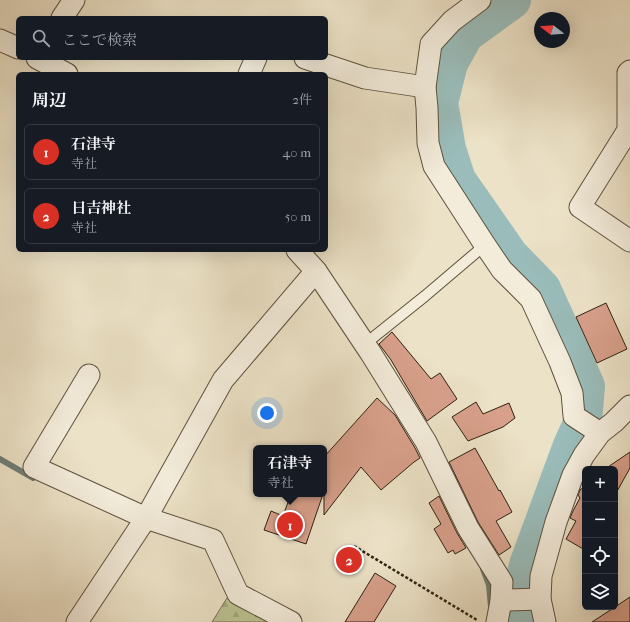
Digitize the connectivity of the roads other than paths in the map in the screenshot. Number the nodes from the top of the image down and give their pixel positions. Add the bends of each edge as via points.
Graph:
1 (74, 0) edge
2 (480, 0) edge
3 (63, 16) edge
4 (0, 40) edge
5 (16, 47) edge
6 (41, 60) edge
7 (255, 60) edge
8 (312, 60) edge
9 (630, 71) edge
10 (63, 72) edge
11 (250, 72) edge
12 (426, 87) junction
13 (629, 131) edge
14 (630, 241) edge
15 (485, 245) junction
16 (299, 252) edge
17 (316, 271) junction
18 (365, 344) junction
19 (89, 375) dead end
20 (630, 406) edge
21 (602, 426) edge
22 (146, 518) junction
23 (537, 599) junction
24 (504, 600) junction
25 (77, 622) edge
26 (291, 622) edge
27 (498, 622) edge
28 (545, 622) edge

1 - 3 street
2 - 12 street via 452,21 431,44
4 - 5 street
6 - 10 street
7 - 11 street
8 - 12 street via 365,78
9 - 13 street
12 - 15 street via 428,143 434,166
13 - 14 street via 580,207
15 - 18 lane
15 - 21 street via 502,270 531,299 572,393 574,416
16 - 17 street
17 - 18 street
17 - 22 street via 222,380
18 - 24 street via 426,442 468,528 502,582
19 - 22 street via 34,467
20 - 21 street
21 - 23 street via 573,475 556,522
22 - 25 street
22 - 26 street via 212,540 238,594
23 - 24 street
23 - 28 street
24 - 27 street

